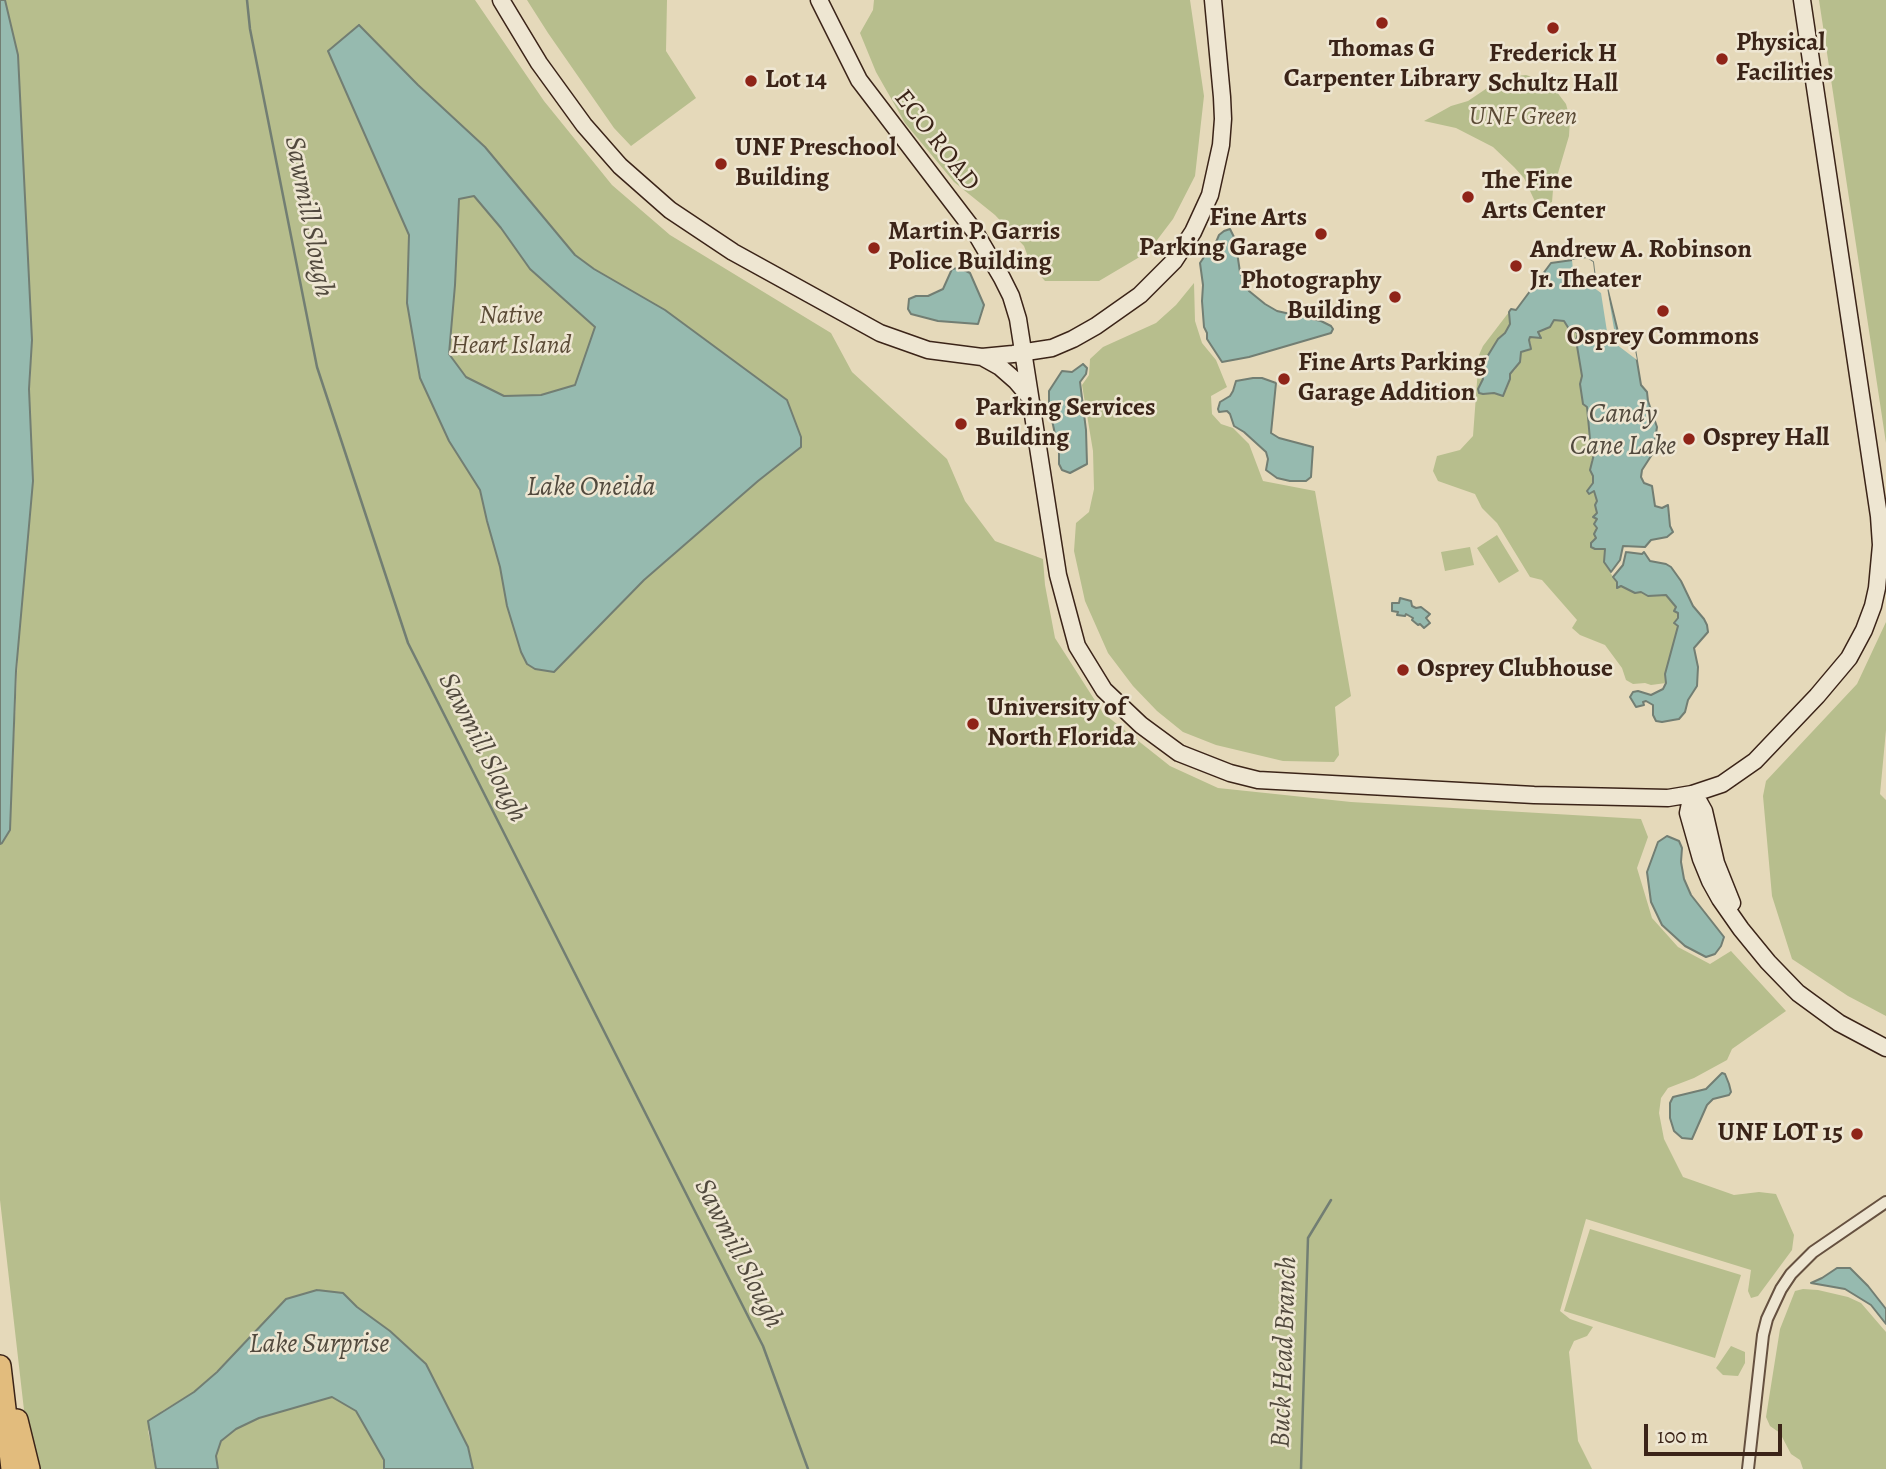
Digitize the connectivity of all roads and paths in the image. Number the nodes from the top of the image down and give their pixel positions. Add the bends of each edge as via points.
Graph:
1 (499, 0) edge
2 (819, 0) edge
3 (1213, 0) edge
4 (1802, 0) edge
5 (1022, 353) junction
6 (982, 357) junction
7 (1028, 395) junction
8 (1692, 794) junction
9 (1886, 1048) edge
10 (1886, 1202) edge
11 (0, 1366) edge
12 (3, 1389) junction
13 (12, 1469) edge
14 (29, 1469) edge
15 (1748, 1469) edge

1 - 6 street via 559,93 604,149 697,229 880,333 928,350
2 - 5 street, ECO ROAD via 859,80 987,251 1011,296
3 - 5 street via 1222,97 1221,145 1210,195 1193,232 1174,261 1140,295 1073,339
4 - 8 street, ECO ROAD via 1879,516 1880,571 1864,630 1839,671 1755,761 1723,784
5 - 6 street
5 - 7 street, ECO ROAD
6 - 7 street via 1000,367
7 - 8 street, ECO ROAD via 1058,575 1077,646 1104,691 1180,753 1230,773 1280,782 1548,796 1668,798
8 - 9 street via 1704,811 1716,863 1741,929 1798,993 1839,1023
10 - 15 street via 1813,1252 1773,1303 1763,1335
11 - 12 highway
12 - 13 highway
12 - 14 highway via 15,1412

